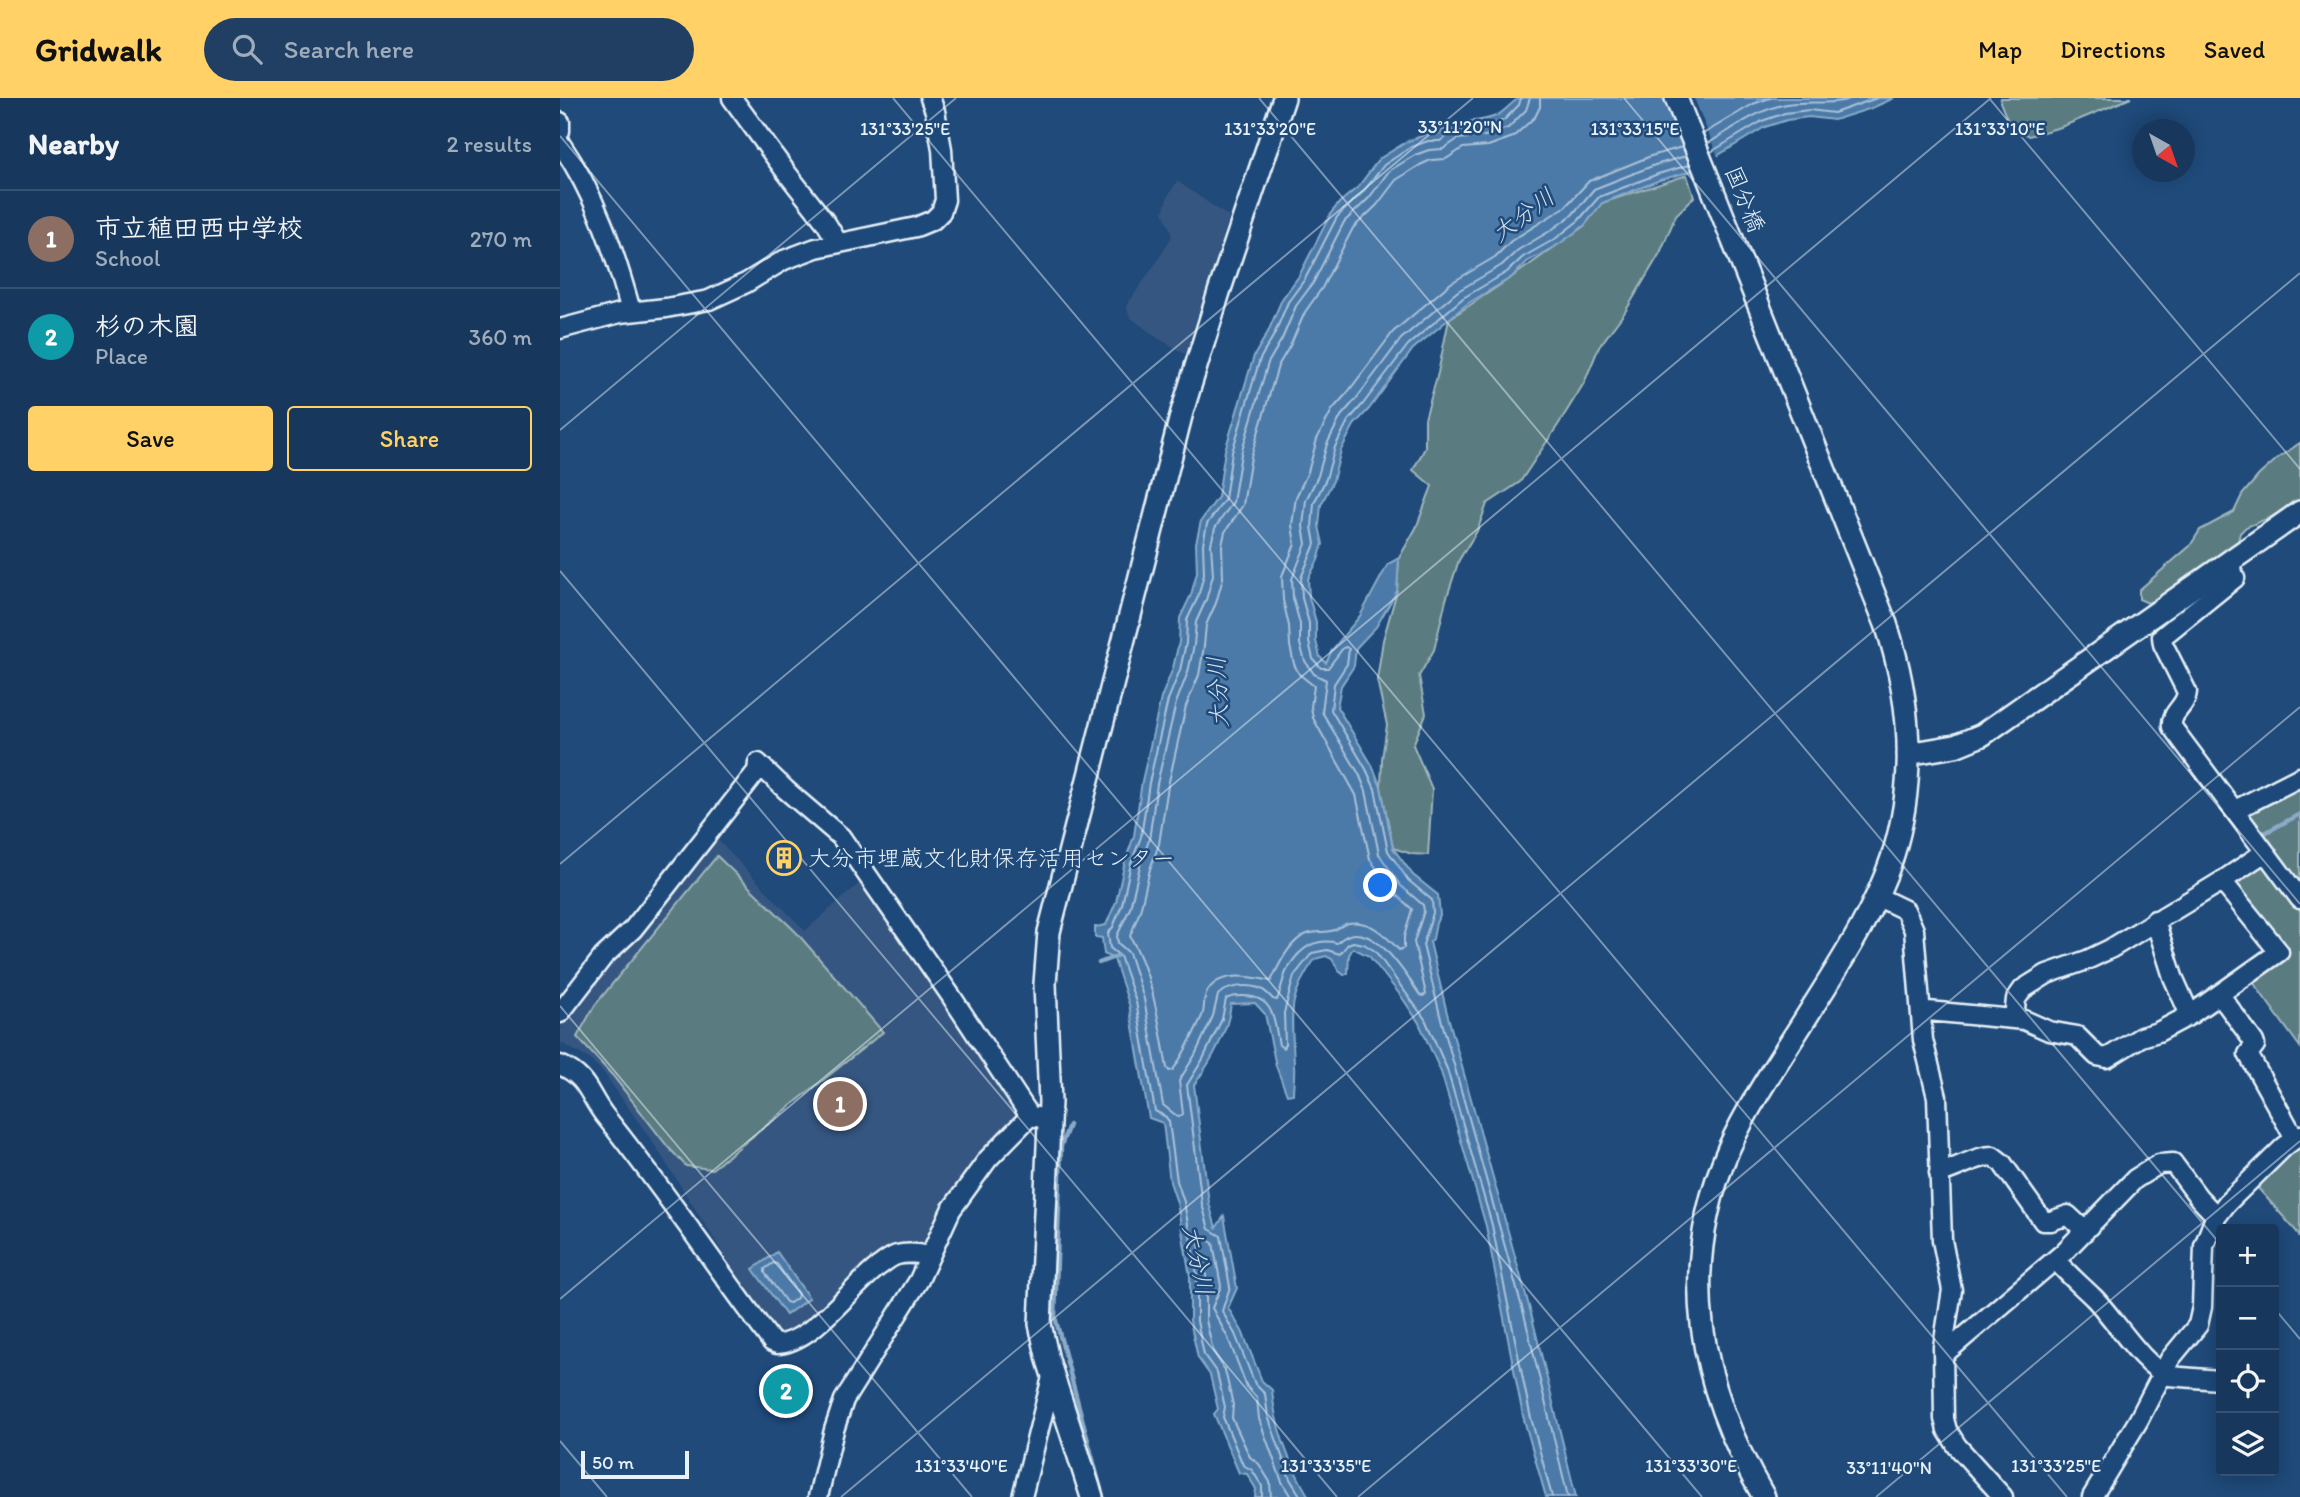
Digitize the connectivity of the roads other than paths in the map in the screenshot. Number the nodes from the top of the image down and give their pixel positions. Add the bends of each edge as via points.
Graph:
1 (732, 98) edge
2 (930, 98) edge
3 (1284, 98) edge
4 (1676, 98) edge
5 (560, 122) edge
6 (560, 131) edge
7 (560, 143) edge
8 (838, 243) junction
9 (631, 311) junction
10 (560, 329) edge
11 (2300, 512) edge
12 (2228, 562) junction
13 (1908, 754) junction
14 (2300, 777) edge
15 (2235, 810) junction
16 (2265, 852) junction
17 (2222, 881) junction
18 (1876, 896) junction
19 (2300, 899) edge
20 (2155, 920) junction
21 (2220, 995) junction
22 (1928, 1011) dead end
23 (560, 1013) edge
24 (2190, 1015) junction
25 (2014, 1018) junction
26 (560, 1065) edge
27 (1040, 1118) junction
28 (2297, 1137) edge
29 (1939, 1173) junction
30 (2216, 1216) junction
31 (2085, 1231) junction
32 (930, 1256) junction
33 (2056, 1259) junction
34 (1943, 1356) junction
35 (1053, 1373) junction
36 (2161, 1374) junction
37 (2216, 1380) edge
38 (818, 1497) edge
39 (1022, 1497) edge
40 (1092, 1497) edge
41 (1764, 1497) edge
42 (2003, 1497) edge
43 (2092, 1497) edge

1 - 8 street
2 - 8 street via 944,167 941,212 925,225
3 - 27 street via 1178,424 1052,918 1045,984 1050,1084
4 - 13 street, 国分橋 via 1886,624 1902,685
5 - 6 street
7 - 9 street via 577,169 611,247
8 - 9 street via 784,260 709,300
9 - 10 street
11 - 12 street
12 - 13 street via 1982,735 1955,746
12 - 15 street via 2235,578 2162,640 2187,692 2185,702 2172,716 2172,727
13 - 18 street, 国分橋 via 1899,833
14 - 15 street
15 - 16 street
16 - 17 street
16 - 19 street
17 - 20 street
17 - 21 street via 2279,952
18 - 29 street via 1905,910 1914,930 1923,1040 1937,1097
18 - 41 street, 国分橋 via 1741,1123 1721,1168 1706,1221 1699,1290 1704,1349 1726,1421
20 - 24 street
20 - 25 street via 2102,953 2023,989 2016,999
21 - 24 street
21 - 28 street via 2255,1042 2248,1054
22 - 25 street
23 - 27 street via 603,957 645,915 757,771 758,763 841,837
24 - 25 street via 2104,1058 2077,1036
26 - 32 street via 583,1079 598,1106 772,1342 788,1342 820,1322 893,1256
27 - 32 street via 983,1166 945,1220
27 - 35 street via 1040,1312
28 - 30 street
29 - 31 street via 1993,1156 2043,1221 2068,1215
29 - 34 street via 1942,1240 1952,1290
30 - 31 street via 2173,1163 2166,1162 2136,1179
30 - 36 street via 2204,1247 2199,1322
31 - 33 street
32 - 38 street via 844,1399
33 - 34 street
33 - 36 street
34 - 42 street via 1947,1430
35 - 39 street
35 - 40 street
36 - 37 street
36 - 43 street

